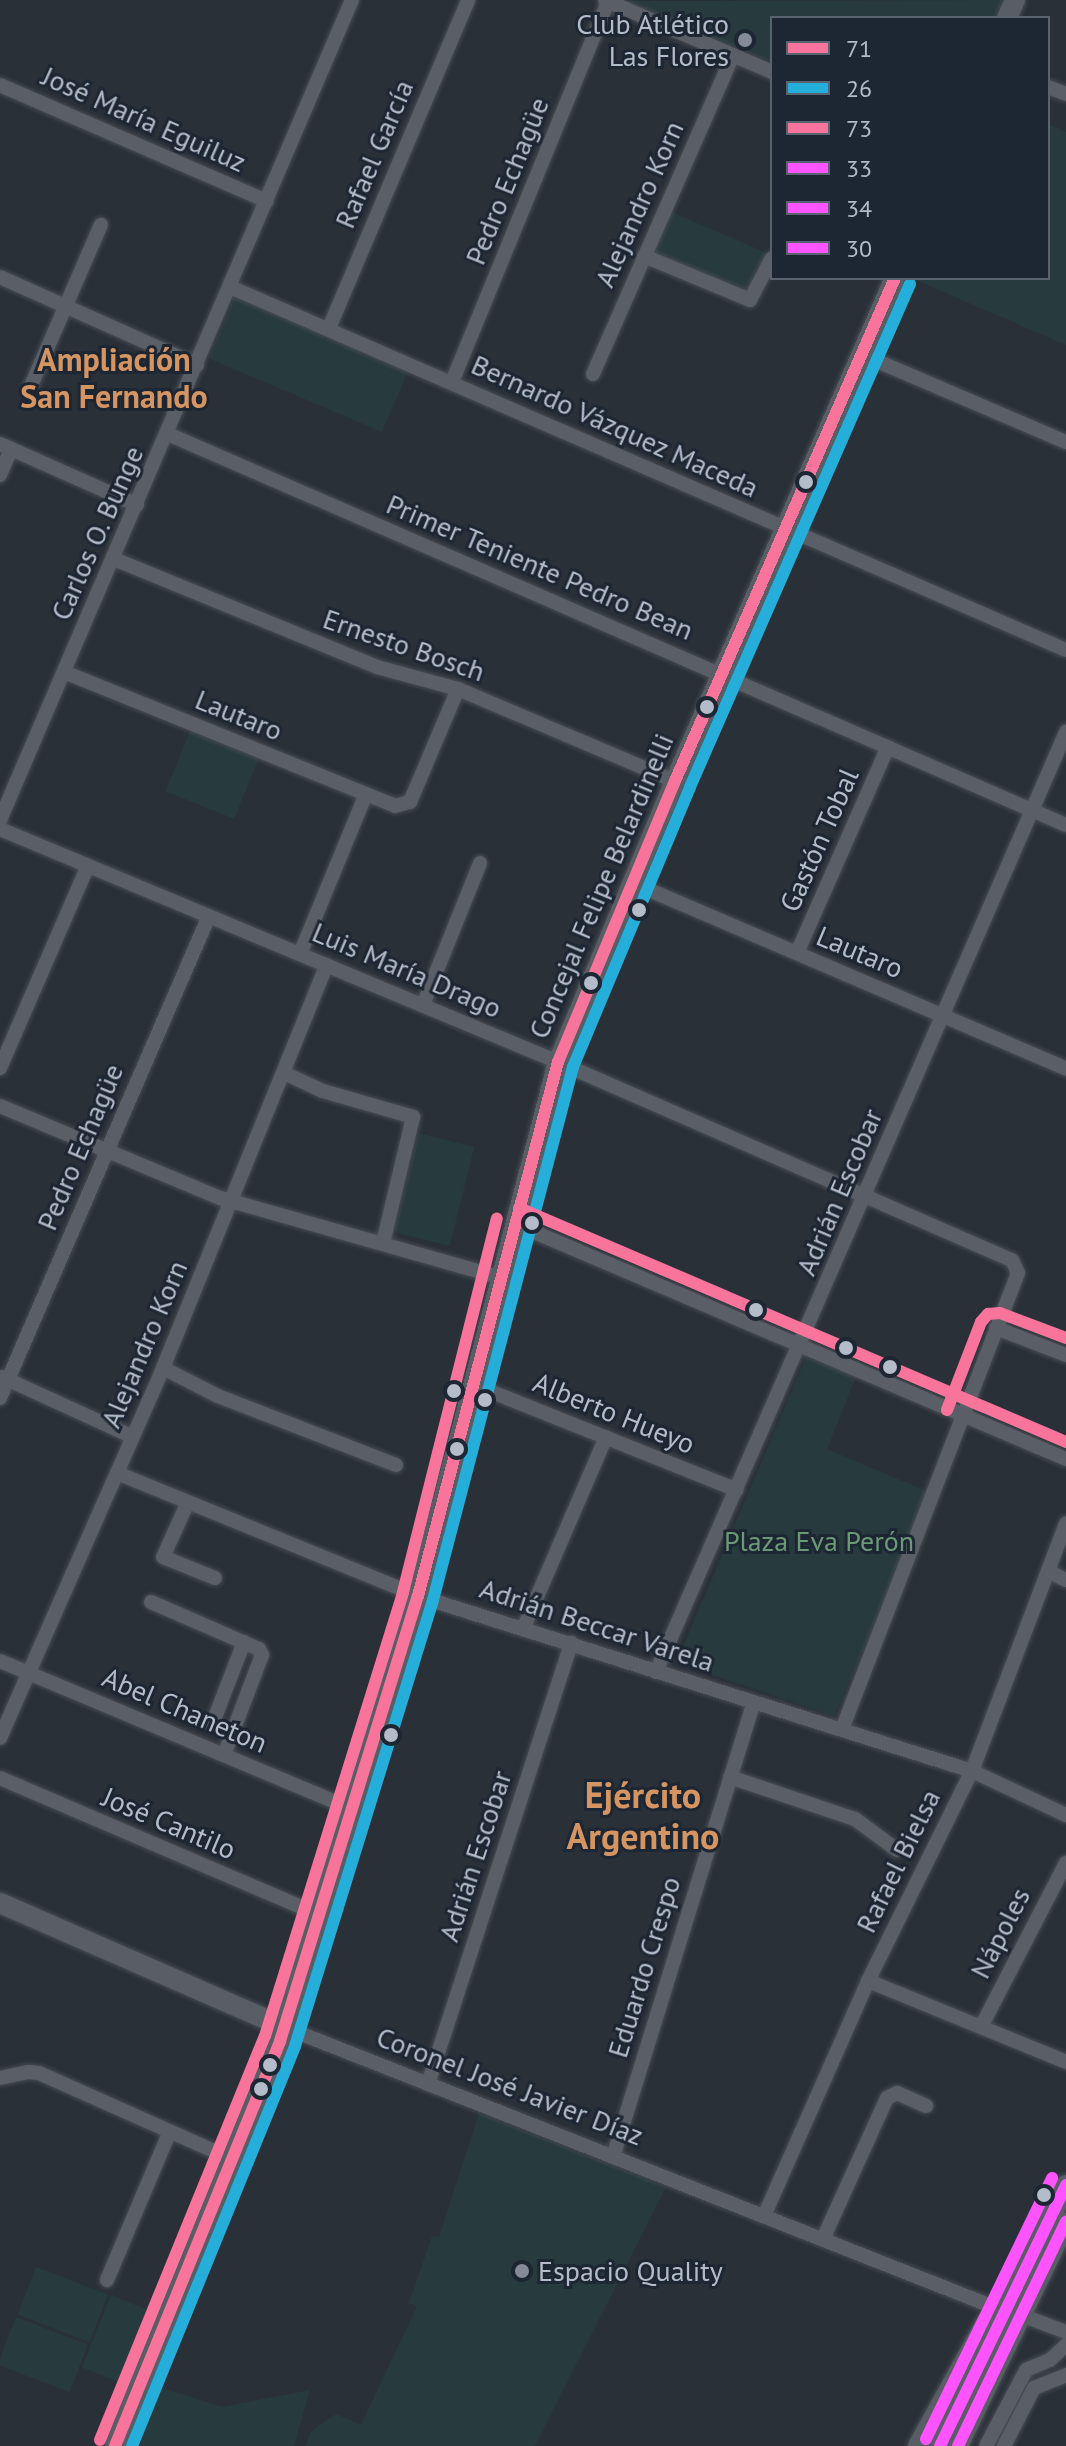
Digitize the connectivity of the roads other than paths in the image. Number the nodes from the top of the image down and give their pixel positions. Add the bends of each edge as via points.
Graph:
1 (468, 0) edge
2 (608, 1) edge
3 (347, 2) edge
4 (733, 55) junction
5 (770, 71) edge
6 (0, 85) edge
7 (267, 201) junction
8 (101, 225) dead end
9 (644, 256) junction
10 (770, 262) edge
11 (0, 277) edge
12 (894, 280) edge
13 (230, 287) junction
14 (65, 305) junction
15 (329, 328) junction
16 (863, 355) junction
17 (197, 365) junction
18 (593, 374) dead end
19 (452, 382) junction
20 (30, 388) dead end
21 (168, 434) junction
22 (1066, 442) edge
23 (6, 446) edge
24 (0, 475) edge
25 (137, 505) junction
26 (785, 530) junction
27 (114, 559) junction
28 (1066, 650) edge
29 (64, 672) junction
30 (722, 674) junction
31 (458, 689) junction
32 (1066, 732) edge
33 (888, 747) junction
34 (675, 781) junction
35 (366, 794) junction
36 (1033, 811) junction
37 (0, 820) edge
38 (1066, 825) edge
39 (0, 829) edge
40 (480, 863) dead end
41 (88, 866) junction
42 (633, 883) junction
43 (209, 916) junction
44 (797, 953) junction
45 (300, 954) junction
46 (327, 965) junction
47 (423, 1005) junction
48 (944, 1016) junction
49 (558, 1062) junction
50 (0, 1068) edge
51 (1066, 1069) edge
52 (284, 1073) junction
53 (0, 1106) edge
54 (107, 1151) junction
55 (866, 1196) junction
56 (232, 1202) junction
57 (513, 1223) junction
58 (383, 1243) junction
59 (500, 1277) junction
60 (996, 1328) junction
61 (800, 1348) junction
62 (1066, 1355) edge
63 (163, 1368) junction
64 (4, 1378) edge
65 (472, 1384) junction
66 (0, 1398) edge
67 (962, 1416) junction
68 (133, 1437) junction
69 (606, 1437) junction
70 (1066, 1459) edge
71 (396, 1465) dead end
72 (117, 1473) junction
73 (737, 1490) junction
74 (188, 1502) junction
75 (1066, 1523) edge
76 (1048, 1571) junction
77 (215, 1578) dead end
78 (1066, 1580) edge
79 (418, 1596) junction
80 (151, 1602) dead end
81 (523, 1629) junction
82 (244, 1642) junction
83 (571, 1643) junction
84 (0, 1661) edge
85 (656, 1672) junction
86 (29, 1673) junction
87 (754, 1702) junction
88 (212, 1725) dead end
89 (842, 1729) junction
90 (0, 1738) edge
91 (224, 1755) junction
92 (972, 1771) junction
93 (730, 1777) junction
94 (0, 1778) edge
95 (350, 1808) junction
96 (1066, 1815) edge
97 (897, 1850) dead end
98 (1066, 1863) edge
99 (0, 1903) edge
100 (318, 1914) junction
101 (868, 1981) junction
102 (284, 2027) junction
103 (981, 2027) junction
104 (1066, 2062) edge
105 (0, 2078) edge
106 (428, 2084) junction
107 (926, 2106) dead end
108 (169, 2133) junction
109 (613, 2157) junction
110 (232, 2159) junction
111 (1066, 2185) edge
112 (764, 2216) junction
113 (1066, 2223) edge
114 (823, 2239) junction
115 (107, 2280) dead end
116 (1013, 2313) junction
117 (1066, 2332) edge
118 (1066, 2345) edge
119 (1066, 2375) edge
120 (115, 2446) edge
121 (918, 2446) edge
122 (940, 2446) edge
123 (958, 2446) edge
124 (986, 2446) edge
125 (1004, 2446) edge

1 - 15 street, Rafael García
2 - 4 street
2 - 19 street, Pedro Echagüe
3 - 7 street, Carlos O. Bunge
4 - 5 street
4 - 9 street, Alejandro Korn
6 - 7 street, José María Eguiluz
7 - 13 street, Carlos O. Bunge
8 - 14 street
9 - 10 street via 750,300
9 - 18 street, Alejandro Korn
11 - 14 street
12 - 16 main road, Concejal Felipe Belardinelli
13 - 15 street, Bernardo Vázquez Maceda
13 - 17 street, Carlos O. Bunge
14 - 17 street
14 - 20 street
15 - 19 street, Bernardo Vázquez Maceda
16 - 22 street
16 - 26 main road, Concejal Felipe Belardinelli
17 - 21 street, Carlos O. Bunge
19 - 26 street, Bernardo Vázquez Maceda
21 - 25 street, Carlos O. Bunge
21 - 30 street, Primer Teniente Pedro Bean
23 - 24 street
23 - 25 street
25 - 27 street, Carlos O. Bunge
26 - 28 street, Bernardo Vázquez Maceda
26 - 30 main road, Concejal Felipe Belardinelli
27 - 29 street, Carlos O. Bunge
27 - 31 street, Ernesto Bosch via 377,667
29 - 35 street, Lautaro
29 - 37 street, Carlos O. Bunge
30 - 33 street, Primer Teniente Pedro Bean
30 - 34 main road, Concejal Felipe Belardinelli
31 - 34 street, Ernesto Bosch
31 - 35 street, Lautaro via 410,802 395,806
32 - 36 street, Adrián Escobar
33 - 36 street, Primer Teniente Pedro Bean
33 - 44 street, Gastón Tobal
34 - 42 main road, Concejal Felipe Belardinelli
35 - 45 street
36 - 38 street, Primer Teniente Pedro Bean
36 - 48 street, Adrián Escobar
39 - 41 street, Luis María Drago
40 - 47 street
41 - 43 street, Luis María Drago
41 - 50 street
42 - 44 street, Lautaro
42 - 49 main road, Concejal Felipe Belardinelli
43 - 45 street, Luis María Drago
43 - 54 street, Pedro Echagüe
44 - 48 street, Lautaro
45 - 46 street, Luis María Drago
46 - 47 street, Luis María Drago
46 - 52 street, Alejandro Korn
47 - 49 street, Luis María Drago
48 - 51 street, Lautaro
48 - 55 street, Adrián Escobar
49 - 55 street, Luis María Drago
49 - 57 main road, Concejal Felipe Belardinelli
52 - 56 street, Alejandro Korn
52 - 58 street via 323,1091 413,1117
53 - 54 street
54 - 56 street
54 - 64 street, Pedro Echagüe
55 - 60 street, Luis María Drago via 1012,1260 1018,1273
55 - 61 street, Adrián Escobar
56 - 58 street
56 - 63 street, Alejandro Korn
57 - 59 main road, Concejal Felipe Belardinelli
57 - 61 street
58 - 59 street
59 - 65 main road, Concejal Felipe Belardinelli
60 - 62 street
60 - 67 street
61 - 67 street
61 - 73 street, Adrián Escobar
63 - 68 street, Alejandro Korn
63 - 71 street via 218,1396
64 - 66 street, Pedro Echagüe
64 - 68 street
65 - 69 street, Alberto Hueyo
65 - 79 main road, Concejal Felipe Belardinelli
67 - 70 street
67 - 89 street
68 - 72 street, Alejandro Korn
69 - 73 street, Alberto Hueyo
69 - 81 street
72 - 74 street, Adrián Beccar Varela
72 - 86 street, Alejandro Korn
73 - 85 street, Adrián Escobar
74 - 77 street via 163,1557
74 - 79 street, Adrián Beccar Varela
75 - 76 street, Rafael Bielsa
76 - 78 street
76 - 92 street, Rafael Bielsa
79 - 81 street, Adrián Beccar Varela
79 - 95 main road, Concejal Felipe Belardinelli
80 - 82 street
81 - 83 street, Adrián Beccar Varela
82 - 88 street
82 - 91 street via 262,1655
83 - 85 street, Adrián Beccar Varela
83 - 106 street, Adrián Escobar
84 - 86 street, Abel Chaneton
85 - 87 street, Adrián Beccar Varela
86 - 90 street, Alejandro Korn
86 - 91 street, Abel Chaneton
87 - 89 street, Adrián Beccar Varela
87 - 93 street, Eduardo Crespo
89 - 92 street, Adrián Beccar Varela
91 - 95 street, Abel Chaneton
92 - 96 street, Adrián Beccar Varela
92 - 101 street, Rafael Bielsa
93 - 97 street via 855,1819
93 - 109 street, Eduardo Crespo
94 - 100 street, José Cantilo
95 - 100 main road, Concejal Felipe Belardinelli
98 - 103 street, Nápoles
99 - 102 main road, Coronel José Javier Díaz
100 - 102 main road, Concejal Felipe Belardinelli
101 - 103 street
101 - 112 street, Rafael Bielsa
102 - 106 street, Coronel José Javier Díaz
102 - 110 main road, Concejal Felipe Belardinelli
103 - 104 street
105 - 108 street via 39,2073
106 - 109 street, Coronel José Javier Díaz
107 - 114 street via 897,2093 887,2098
108 - 110 street
108 - 115 street
109 - 112 street, Coronel José Javier Díaz
110 - 120 main road, Concejal Felipe Belardinelli
111 - 116 main road
112 - 114 street, Coronel José Javier Díaz
113 - 116 main road
114 - 116 street, Coronel José Javier Díaz
116 - 117 street, Coronel José Javier Díaz
116 - 121 main road via 986,2323
116 - 122 main road
116 - 123 main road
118 - 124 street via 1050,2360 1026,2370
119 - 125 street via 1034,2388

